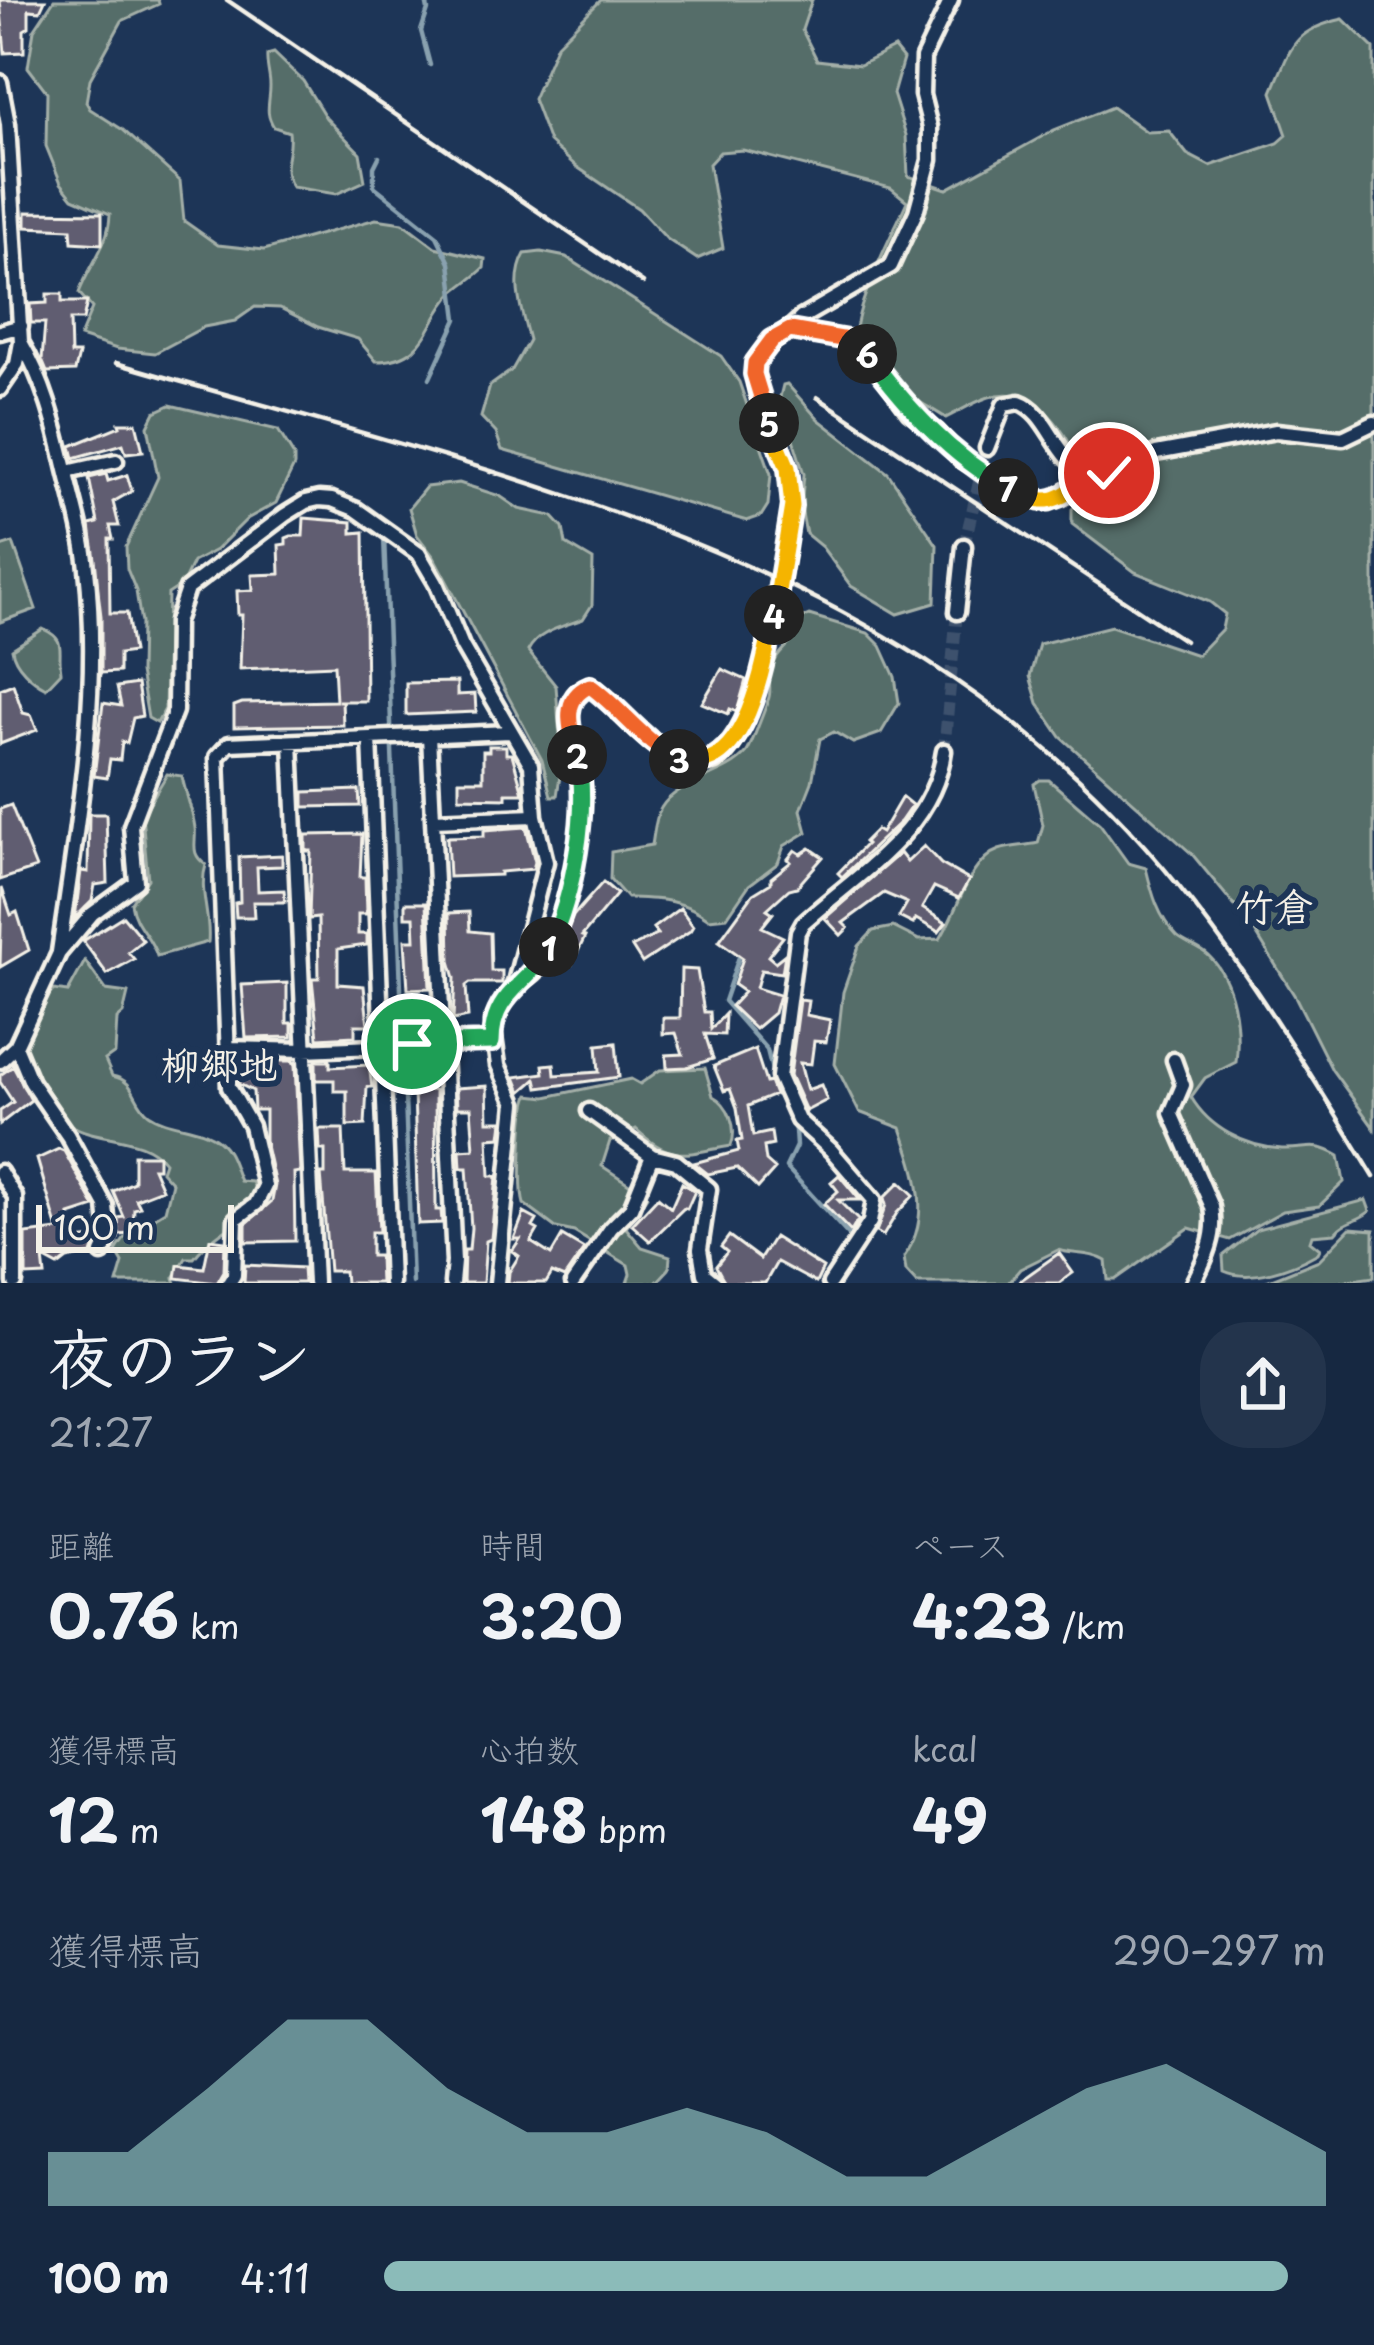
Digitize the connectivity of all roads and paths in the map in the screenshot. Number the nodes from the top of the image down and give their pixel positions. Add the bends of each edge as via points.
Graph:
1 (951, 0) edge
2 (0, 82) edge
3 (20, 326) junction
4 (790, 330) junction
5 (0, 332) edge
6 (21, 342) junction
7 (0, 388) edge
8 (1374, 423) edge
9 (987, 448) tunnel mouth
10 (116, 461) dead end
11 (67, 472) junction
12 (1093, 477) junction
13 (964, 546) tunnel mouth
14 (957, 612) tunnel mouth
15 (510, 732) junction
16 (429, 735) junction
17 (370, 738) junction
18 (291, 742) junction
19 (944, 751) tunnel mouth
20 (535, 816) junction
21 (434, 820) junction
22 (59, 953) junction
23 (514, 986) junction
24 (446, 1042) junction
25 (492, 1042) junction
26 (388, 1045) junction
27 (16, 1046) junction
28 (227, 1048) junction
29 (304, 1050) junction
30 (1174, 1060) dead end
31 (0, 1061) edge
32 (589, 1112) dead end
33 (652, 1156) junction
34 (0, 1172) edge
35 (103, 1253) dead end
36 (15, 1283) edge
37 (230, 1283) edge
38 (314, 1283) edge
39 (391, 1283) edge
40 (452, 1283) edge
41 (497, 1283) edge
42 (573, 1283) edge
43 (715, 1283) edge
44 (830, 1283) edge
45 (1193, 1283) edge

1 - 4 street via 922,58 930,160 891,266
2 - 3 street
3 - 5 street
3 - 6 street
4 - 12 street via 859,342 909,410 961,459 1025,497 1049,502
4 - 23 street, bridge via 762,350 754,374 788,468 792,506 759,681 736,737 712,762 686,763 590,686 578,690 569,727 583,782 574,860 553,938 537,970
6 - 7 street
6 - 11 street via 43,381
8 - 12 street via 1343,438 1258,433 1156,453
9 - 12 street via 1004,405 1019,402 1036,412 1072,466
10 - 11 street
11 - 22 street via 87,565 89,686
13 - 14 street
15 - 16 street
15 - 20 street via 531,766
15 - 22 street via 427,564 392,533 332,500 305,502 188,589 176,622 175,711 131,826 136,882 92,914
16 - 17 street
16 - 21 street
17 - 18 street
17 - 26 street
18 - 28 street via 229,744 217,757
18 - 29 street
19 - 44 street via 912,826 798,932 779,1077 798,1120 874,1200 870,1222
20 - 21 street
20 - 23 street via 546,862
21 - 24 street
22 - 27 street
23 - 25 street via 495,1012
24 - 25 street
24 - 26 street
24 - 40 street
25 - 41 street via 515,1103
26 - 29 street
26 - 39 street
27 - 31 street
27 - 35 street via 106,1206
28 - 29 street
28 - 37 street via 229,1087 251,1126 266,1186 236,1219
29 - 38 street
30 - 45 street via 1183,1085 1172,1113 1214,1222
32 - 33 street
33 - 42 street via 631,1208
33 - 43 street via 676,1162 709,1189 700,1249 704,1274
34 - 36 street via 15,1196

